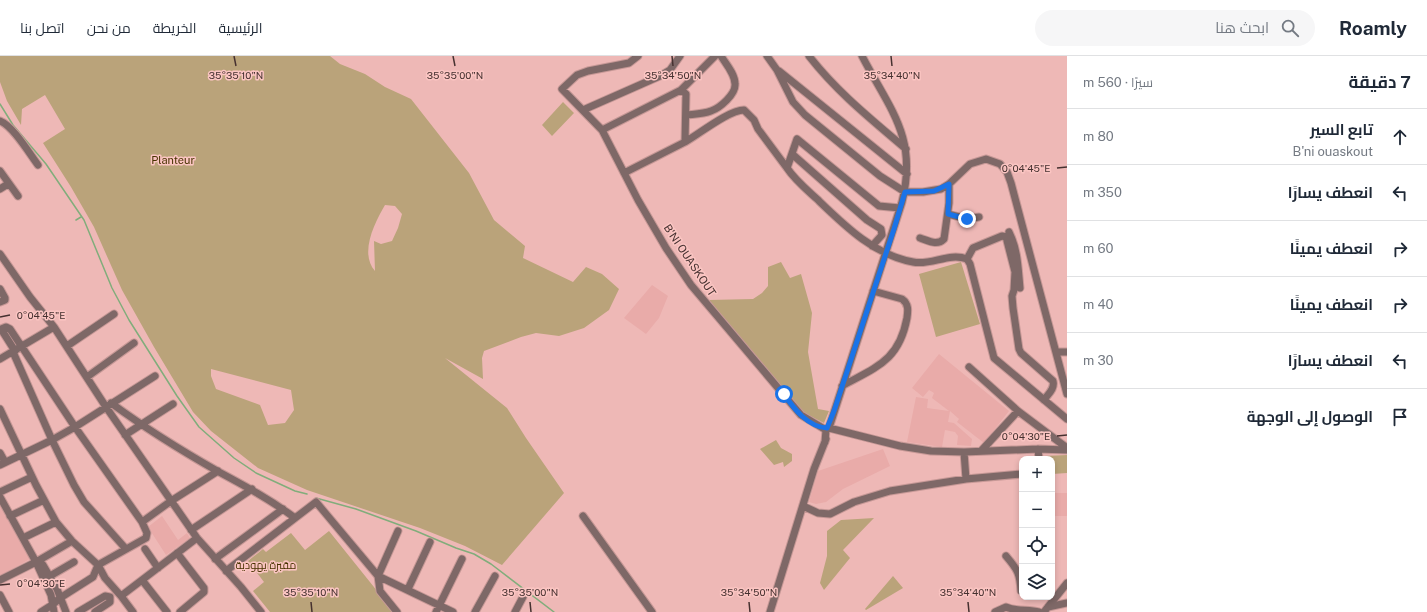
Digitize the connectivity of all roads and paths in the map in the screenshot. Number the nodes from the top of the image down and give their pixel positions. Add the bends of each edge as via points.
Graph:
1 (638, 56) edge
2 (680, 56) edge
3 (716, 56) edge
4 (721, 56) edge
5 (767, 56) edge
6 (809, 56) edge
7 (862, 56) edge
8 (627, 59) edge
9 (777, 70) junction
10 (681, 90) junction
11 (583, 110) junction
12 (686, 115) junction
13 (0, 121) edge
14 (602, 130) junction
15 (685, 142) junction
16 (906, 149) junction
17 (792, 154) junction
18 (38, 165) dead end
19 (787, 168) junction
20 (0, 171) edge
21 (624, 173) junction
22 (907, 174) junction
23 (8, 184) junction
24 (949, 184) junction
25 (0, 189) edge
26 (905, 192) junction
27 (18, 196) dead end
28 (900, 208) junction
29 (948, 214) junction
30 (979, 217) dead end
31 (1009, 232) dead end
32 (920, 238) dead end
33 (872, 246) junction
34 (886, 253) junction
35 (0, 254) edge
36 (967, 259) junction
37 (1020, 288) dead end
38 (0, 289) edge
39 (873, 291) junction
40 (0, 302) edge
41 (114, 314) dead end
42 (54, 327) junction
43 (0, 329) edge
44 (134, 343) dead end
45 (67, 346) junction
46 (22, 347) junction
47 (14, 352) junction
48 (1056, 352) junction
49 (1067, 352) edge
50 (0, 359) edge
51 (1043, 366) dead end
52 (969, 367) dead end
53 (155, 376) dead end
54 (87, 377) junction
55 (1063, 381) junction
56 (842, 386) junction
57 (1067, 394) edge
58 (1044, 400) junction
59 (173, 404) dead end
60 (108, 405) junction
61 (0, 409) edge
62 (1018, 411) junction
63 (1067, 419) edge
64 (142, 425) junction
65 (75, 427) junction
66 (828, 429) junction
67 (125, 435) junction
68 (52, 440) junction
69 (1038, 449) junction
70 (1067, 449) edge
71 (981, 451) junction
72 (964, 452) junction
73 (0, 453) edge
74 (22, 454) junction
75 (1039, 456) edge
76 (3, 463) edge
77 (218, 471) junction
78 (1019, 474) edge
79 (32, 477) junction
80 (966, 479) junction
81 (252, 489) junction
82 (0, 492) edge
83 (0, 497) edge
84 (44, 500) junction
85 (171, 501) junction
86 (803, 506) junction
87 (283, 509) junction
88 (10, 516) junction
89 (583, 516) dead end
90 (295, 518) junction
91 (56, 522) junction
92 (142, 522) junction
93 (191, 530) junction
94 (398, 531) dead end
95 (23, 538) junction
96 (197, 538) junction
97 (72, 540) junction
98 (430, 542) dead end
99 (126, 549) junction
100 (145, 549) dead end
101 (177, 553) junction
102 (1006, 556) dead end
103 (215, 559) junction
104 (462, 559) dead end
105 (36, 562) junction
106 (74, 562) dead end
107 (98, 565) junction
108 (158, 568) junction
109 (226, 571) junction
110 (50, 576) junction
111 (378, 576) junction
112 (495, 576) dead end
113 (1019, 576) edge
114 (0, 580) edge
115 (142, 580) junction
116 (1067, 583) edge
117 (408, 589) junction
118 (0, 595) edge
119 (524, 595) dead end
120 (121, 596) junction
121 (60, 598) junction
122 (1067, 603) edge
123 (439, 605) junction
124 (53, 609) edge
125 (1046, 610) edge
126 (9, 612) edge
127 (41, 612) edge
128 (66, 612) edge
129 (78, 612) edge
130 (95, 612) edge
131 (133, 612) edge
132 (167, 612) edge
133 (180, 612) edge
134 (261, 612) edge
135 (397, 612) edge
136 (436, 612) edge
137 (454, 612) edge
138 (475, 612) edge
139 (515, 612) edge
140 (652, 612) edge
141 (770, 612) edge
142 (995, 612) edge
143 (1039, 612) edge

1 - 8 street
2 - 11 street via 670,70 660,76
3 - 10 street
4 - 12 street via 733,76 734,91 713,111
5 - 9 street
6 - 16 street via 844,96
7 - 16 street via 899,124
8 - 11 street, B'NI OUASKOUT via 577,75 562,89
9 - 22 street
9 - 26 street via 793,102 805,115 880,176
10 - 12 street via 686,94
10 - 14 street
11 - 14 street, B'NI OUASKOUT
12 - 15 street
13 - 18 street via 12,130
14 - 21 street, B'NI OUASKOUT
15 - 19 street via 723,117 744,110 754,120
15 - 21 street
16 - 22 street
17 - 19 street
17 - 28 street via 797,140 879,206
17 - 33 street via 867,220 881,229 882,235
19 - 33 street via 827,209
20 - 23 street
21 - 66 street, B'NI OUASKOUT via 666,248 699,295 797,411 811,422
22 - 26 street
23 - 25 street
23 - 27 street
24 - 26 street via 934,191
24 - 29 street
24 - 48 street via 970,164 986,159 1000,164 1007,172
26 - 28 street
28 - 34 street
29 - 30 street via 967,219
29 - 32 street via 944,239 940,243
31 - 37 street via 1018,261
33 - 34 street
34 - 36 street via 926,263 954,257
34 - 39 street
35 - 42 street
36 - 58 street via 994,358
36 - 58 street via 972,248 1002,236 1006,237 1015,272 1012,308 1019,349 1054,384
38 - 40 street via 5,298
39 - 56 street
39 - 56 street via 906,302 908,314 905,327 896,350 886,361
41 - 45 street
42 - 45 street
42 - 46 street
43 - 46 street via 10,329
43 - 47 street
44 - 54 street
45 - 54 street
46 - 47 street
46 - 65 street
47 - 50 street
47 - 68 street
48 - 49 street
48 - 55 street
51 - 55 street
52 - 62 street
53 - 60 street
54 - 60 street
55 - 57 street
56 - 66 street
58 - 63 street
59 - 64 street
60 - 64 street
60 - 65 street
60 - 67 street
61 - 74 street
62 - 70 street
62 - 71 street
64 - 67 street
64 - 77 street
65 - 68 street
65 - 92 street
66 - 72 street, B'NI OUASKOUT via 900,446 931,451
66 - 86 street
67 - 85 street
68 - 74 street
68 - 99 street via 84,502
69 - 70 street, B'NI OUASKOUT
69 - 71 street, B'NI OUASKOUT
69 - 75 street
71 - 72 street, B'NI OUASKOUT
72 - 80 street
73 - 76 street
74 - 76 street
74 - 79 street
77 - 81 street
77 - 85 street
78 - 80 street
79 - 82 street
79 - 84 street
80 - 86 street via 890,491 854,502 830,514 818,513
81 - 87 street
81 - 93 street
83 - 88 street
84 - 88 street
84 - 91 street
85 - 92 street
85 - 93 street
86 - 141 street
87 - 90 street
87 - 103 street
88 - 95 street
89 - 140 street
90 - 109 street
90 - 111 street via 316,502
91 - 95 street
91 - 97 street
92 - 99 street via 147,533 146,538
93 - 96 street
94 - 111 street
95 - 105 street
96 - 101 street
96 - 103 street
97 - 105 street
97 - 107 street
98 - 117 street
99 - 107 street
100 - 108 street
101 - 108 street
101 - 133 street via 204,588 204,592
102 - 113 street
103 - 109 street
104 - 123 street
105 - 110 street via 42,564
105 - 114 street
105 - 124 street via 50,592
106 - 110 street
107 - 120 street via 105,578
107 - 121 street via 93,577
108 - 115 street
109 - 134 street
110 - 121 street
111 - 117 street
111 - 135 street via 380,591
112 - 138 street
115 - 120 street
115 - 132 street
116 - 125 street
117 - 123 street
118 - 126 street
119 - 139 street
120 - 131 street
121 - 124 street
121 - 128 street
122 - 125 street
123 - 136 street
123 - 137 street
124 - 127 street
129 - 130 street via 105,596 110,597 110,602
142 - 143 street via 1006,607 1012,610

